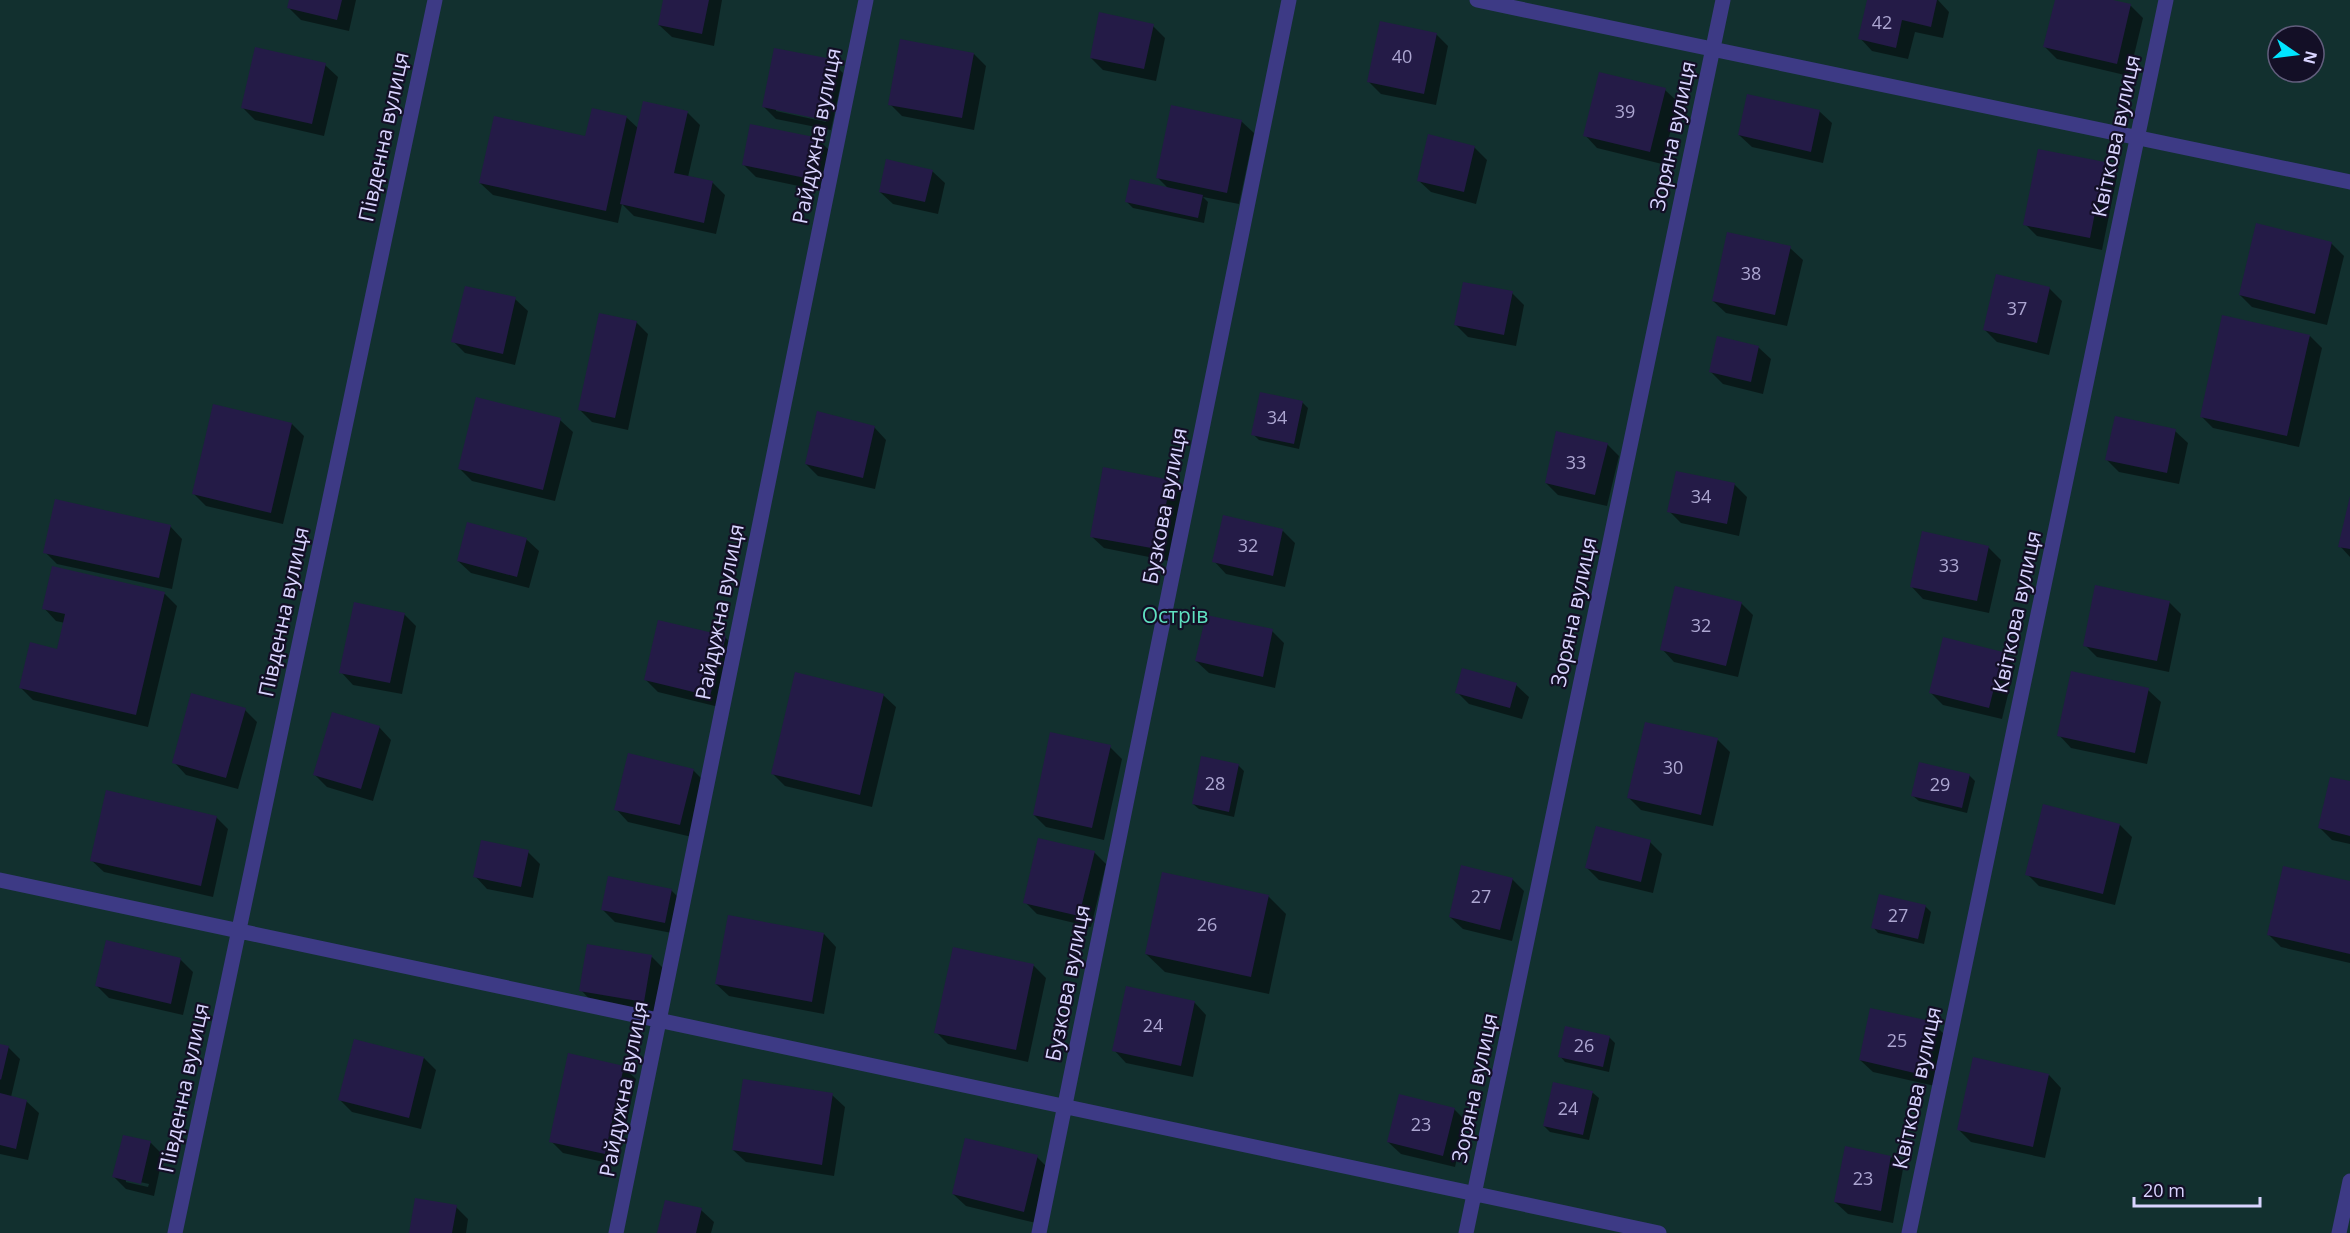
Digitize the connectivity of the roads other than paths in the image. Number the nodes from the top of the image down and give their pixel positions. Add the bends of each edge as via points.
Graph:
1 (435, 0) edge
2 (866, 0) edge
3 (1289, 0) edge
4 (1477, 0) edge
5 (1723, 0) edge
6 (2166, 0) edge
7 (1713, 49) junction
8 (2137, 138) junction
9 (2350, 182) edge
10 (0, 880) edge
11 (239, 931) junction
12 (659, 1021) junction
13 (1065, 1107) junction
14 (2350, 1181) edge
15 (1474, 1194) junction
16 (175, 1233) edge
17 (616, 1233) edge
18 (1039, 1233) edge
19 (1466, 1233) edge
20 (1659, 1233) edge
21 (1909, 1233) edge
22 (2339, 1233) edge

1 - 11 street, Південна вулиця
2 - 12 street, Райдужна вулиця
3 - 13 street, Бузкова вулиця
4 - 7 street
5 - 7 street, Зоряна вулиця
6 - 8 street, Квіткова вулиця
7 - 8 street
7 - 15 street, Зоряна вулиця
8 - 9 street
8 - 21 street, Квіткова вулиця
10 - 11 street
11 - 12 street
11 - 16 street, Південна вулиця
12 - 13 street
12 - 17 street, Райдужна вулиця
13 - 15 street
13 - 18 street, Бузкова вулиця
14 - 22 street
15 - 19 street, Зоряна вулиця
15 - 20 street

